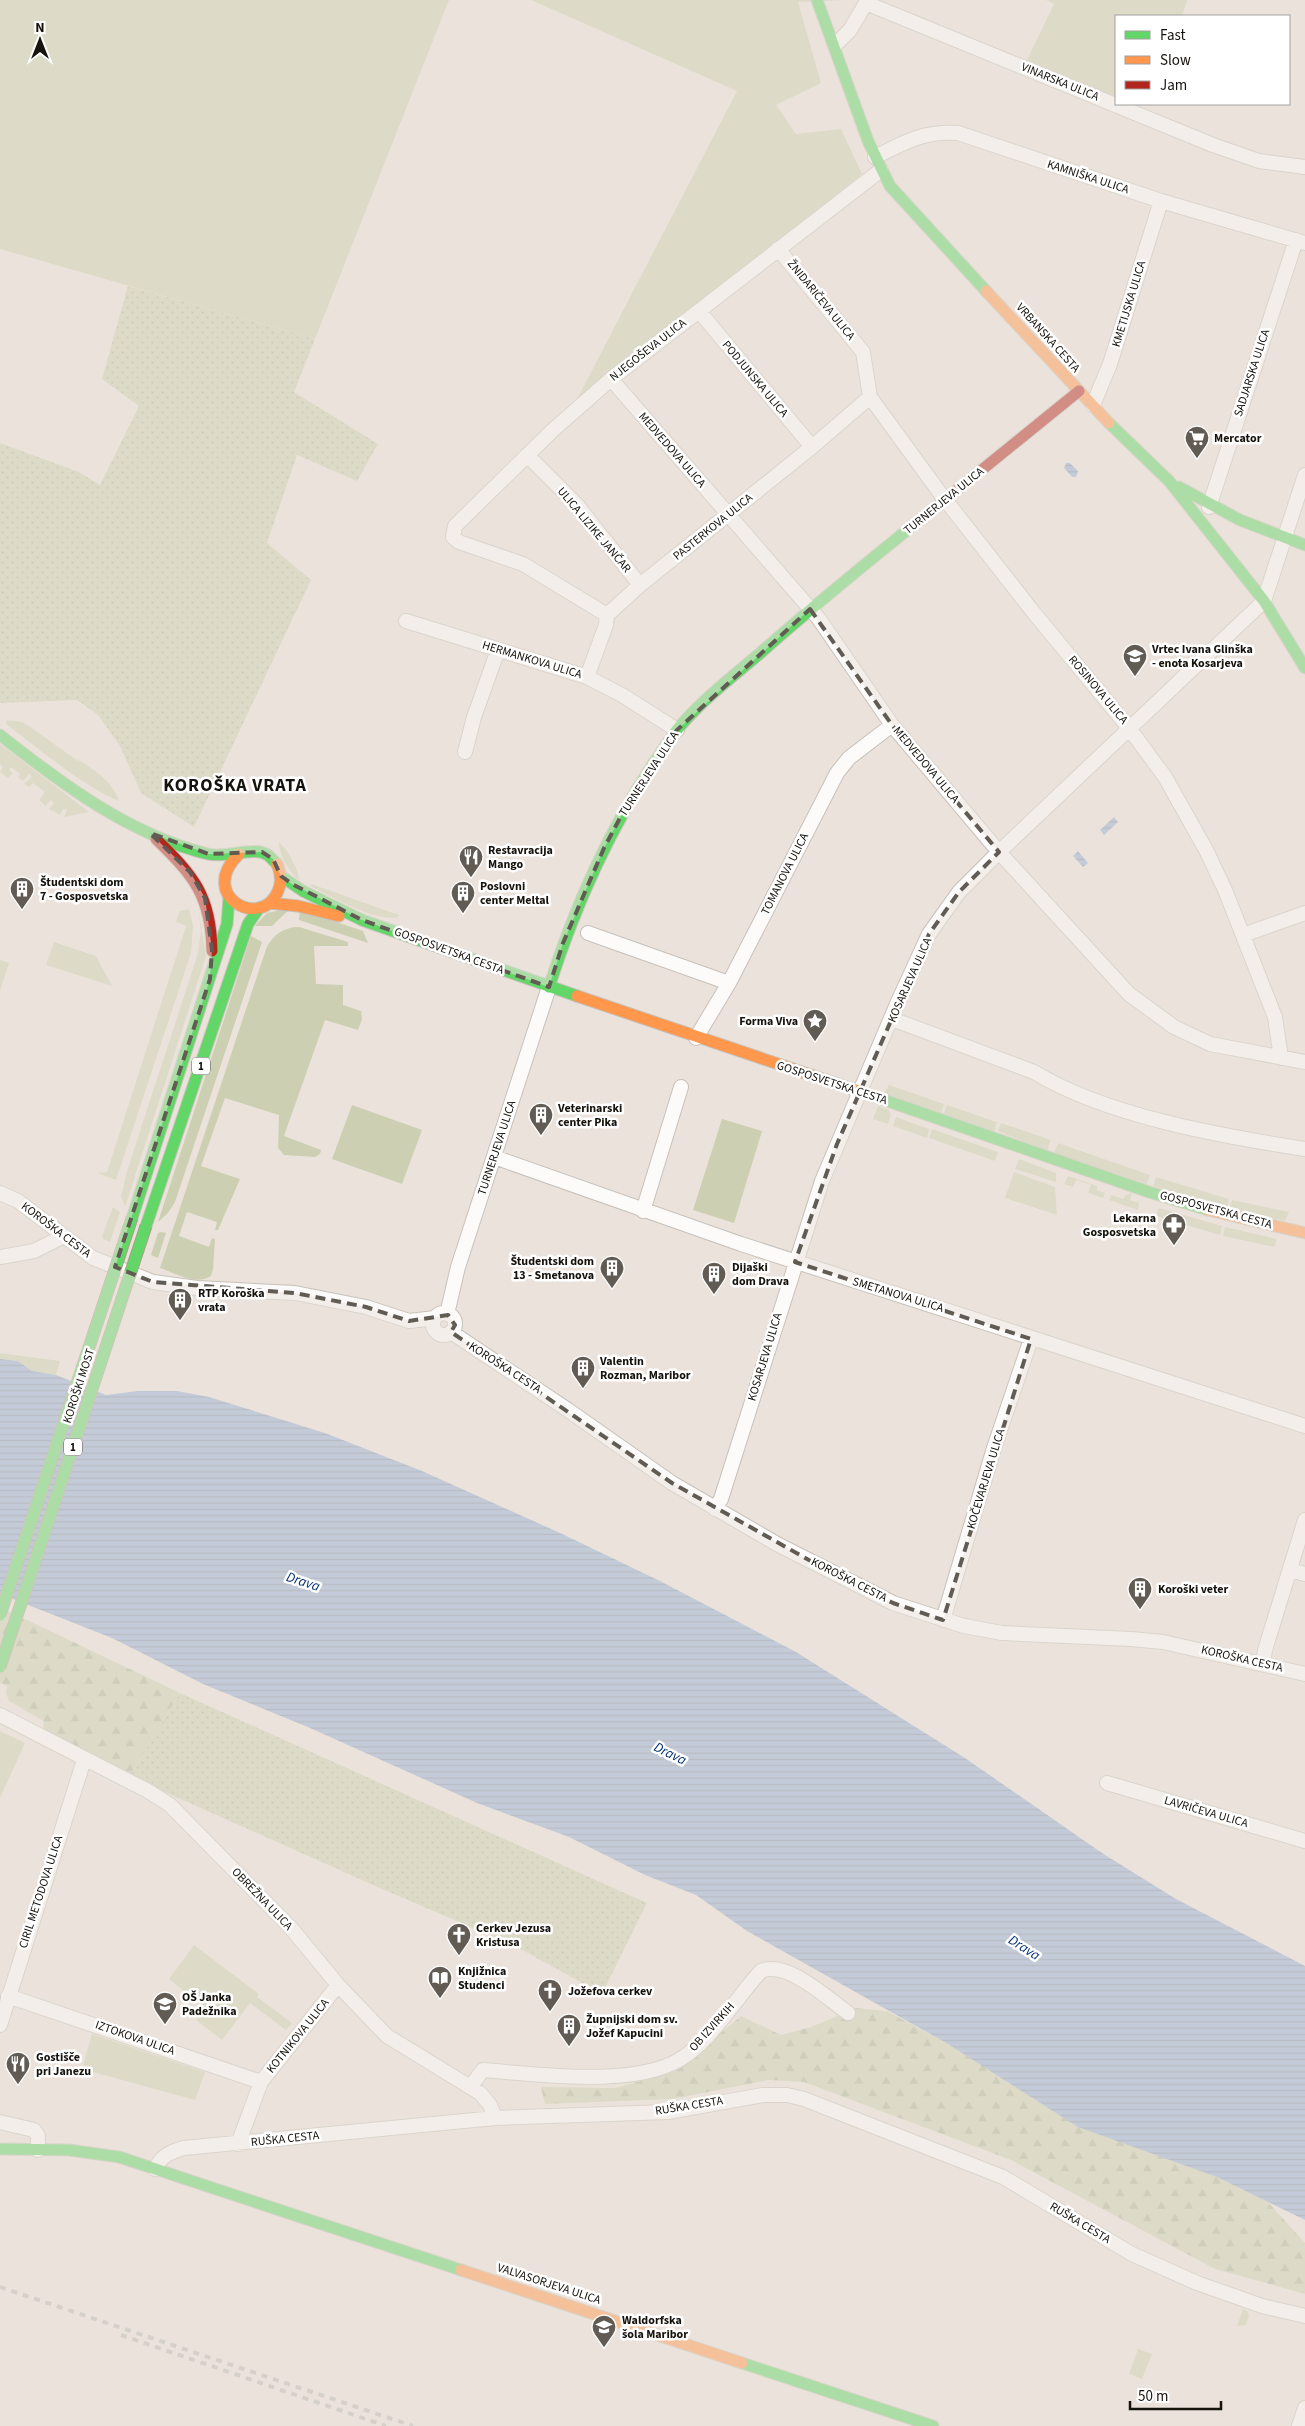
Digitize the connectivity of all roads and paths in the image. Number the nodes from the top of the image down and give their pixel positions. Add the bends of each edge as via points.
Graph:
1 (817, 0) edge
2 (836, 44) junction
3 (1115, 105) edge
4 (1115, 105) edge
5 (875, 157) junction
6 (1305, 167) edge
7 (881, 170) junction
8 (1161, 201) junction
9 (1300, 242) edge
10 (778, 248) junction
11 (699, 311) junction
12 (863, 352) joint
13 (612, 379) junction
14 (1079, 391) junction
15 (870, 397) junction
16 (1093, 404) junction
17 (812, 447) junction
18 (527, 455) junction
19 (1305, 475) edge
20 (1169, 481) junction
21 (946, 500) junction
22 (1209, 506) junction
23 (729, 514) junction
24 (1284, 538) junction
25 (1305, 545) edge
26 (640, 585) junction
27 (1264, 601) junction
28 (810, 609) junction
29 (607, 615) junction
30 (406, 620) dead end
31 (498, 650) junction
32 (1305, 668) edge
33 (586, 677) junction
34 (892, 725) junction
35 (1129, 728) junction
36 (676, 730) junction
37 (0, 735) edge
38 (465, 752) dead end
39 (150, 833) junction
40 (999, 852) junction
41 (239, 854) junction
42 (196, 862) dead end
43 (281, 876) junction
44 (229, 898) junction
45 (264, 906) junction
46 (1305, 913) edge
47 (362, 920) junction
48 (588, 933) dead end
49 (1243, 935) junction
50 (210, 979) junction
51 (729, 983) junction
52 (549, 987) junction
53 (892, 1019) junction
54 (696, 1038) junction
55 (1281, 1058) junction
56 (1305, 1062) edge
57 (681, 1088) dead end
58 (860, 1091) junction
59 (1305, 1149) edge
60 (494, 1157) junction
61 (0, 1193) edge
62 (643, 1211) junction
63 (1305, 1233) edge
64 (64, 1236) junction
65 (0, 1257) edge
66 (795, 1262) junction
67 (441, 1316) junction
68 (409, 1321) junction
69 (436, 1332) junction
70 (451, 1332) junction
71 (1031, 1339) junction
72 (1305, 1426) edge
73 (715, 1509) junction
74 (1305, 1520) edge
75 (1290, 1570) junction
76 (1305, 1574) edge
77 (0, 1615) edge
78 (943, 1620) junction
79 (1263, 1664) junction
80 (0, 1668) edge
81 (1305, 1674) edge
82 (0, 1715) edge
83 (84, 1760) junction
84 (1107, 1783) dead end
85 (1305, 1841) edge
86 (338, 1985) junction
87 (8, 1996) junction
88 (848, 2013) dead end
89 (0, 2025) edge
90 (261, 2082) junction
91 (471, 2086) junction
92 (496, 2118) junction
93 (0, 2122) edge
94 (238, 2144) junction
95 (0, 2149) edge
96 (38, 2150) junction
97 (0, 2161) edge
98 (156, 2169) junction
99 (1305, 2316) edge
100 (1305, 2408) edge
101 (933, 2426) edge
102 (1299, 2426) edge

1 - 2 street, VRBANSKA CESTA
2 - 4 street, VINARSKA ULICA via 850,30 866,3
2 - 5 street, VRBANSKA CESTA via 860,122
3 - 6 street, VINARSKA ULICA via 1259,161
5 - 7 street, VRBANSKA CESTA
5 - 8 street, KAMNIŠKA ULICA via 918,136 933,132 958,133
7 - 10 street, NJEGOŠEVA ULICA
7 - 14 street, VRBANSKA CESTA via 890,186
8 - 9 street, KAMNIŠKA ULICA
8 - 16 street, KMETIJSKA ULICA via 1110,364
9 - 22 street, SADJARSKA ULICA
10 - 11 street, NJEGOŠEVA ULICA
10 - 12 street, ŽNIDARIČEVA ULICA
11 - 13 street, NJEGOŠEVA ULICA
11 - 17 street, PODJUNSKA ULICA
12 - 15 street, ROSINOVA ULICA
13 - 18 street, NJEGOŠEVA ULICA
13 - 23 street, MEDVEDOVA ULICA
14 - 16 street, VRBANSKA CESTA
14 - 21 street, TURNERJEVA ULICA
15 - 17 street, PASTERKOVA ULICA
15 - 21 street, ROSINOVA ULICA
16 - 20 street, VRBANSKA CESTA
17 - 23 street, PASTERKOVA ULICA
18 - 26 street, ULICA LIZIKE JANČAR via 578,506
18 - 29 street, NJEGOŠEVA ULICA via 455,526 453,537 524,564
19 - 24 street, KOSARJEVA ULICA
20 - 22 street
20 - 27 street, VRBANSKA CESTA
21 - 28 street, TURNERJEVA ULICA
21 - 35 street, ROSINOVA ULICA
22 - 24 street
23 - 26 street, PASTERKOVA ULICA
23 - 28 street, MEDVEDOVA ULICA
24 - 25 street
24 - 27 street, KOSARJEVA ULICA
26 - 29 street, PASTERKOVA ULICA
27 - 32 street, VRBANSKA CESTA
27 - 35 street, KOSARJEVA ULICA
28 - 34 street, MEDVEDOVA ULICA
28 - 36 street, TURNERJEVA ULICA via 712,694
29 - 33 street
30 - 31 street, HERMANKOVA ULICA
31 - 33 street, HERMANKOVA ULICA
31 - 38 street
33 - 36 street, HERMANKOVA ULICA via 622,695
34 - 40 street, MEDVEDOVA ULICA
34 - 51 street, TOMANOVA ULICA via 849,758 837,772
35 - 40 street, KOSARJEVA ULICA
35 - 49 street, ROSINOVA ULICA via 1182,806 1206,850
36 - 52 street, TURNERJEVA ULICA via 628,803 604,848 563,943
37 - 39 street, 1 via 59,779
39 - 41 street, 1 via 209,854
39 - 42 street, 1
39 - 50 street, 1 via 190,872 205,898 212,924
40 - 53 street, KOSARJEVA ULICA via 959,892 929,934
40 - 55 street, MEDVEDOVA ULICA via 1130,994 1154,1013 1174,1027 1210,1044
41 - 43 street, 1 via 255,851 268,855
41 - 44 street, 1 via 220,875
43 - 45 street, 1 via 276,896
43 - 47 street
44 - 45 street via 248,908
44 - 50 street, 1 via 227,924
45 - 47 street via 298,906
45 - 80 street, KOROŠKI MOST / 1, bridge via 248,924
46 - 49 street
47 - 52 street, GOSPOSVETSKA CESTA
48 - 51 street
49 - 55 street, ROSINOVA ULICA via 1275,1017
50 - 77 street, KOROŠKI MOST / 1, bridge
51 - 54 street, TOMANOVA ULICA
52 - 54 street, GOSPOSVETSKA CESTA
52 - 60 street, TURNERJEVA ULICA
53 - 58 street, KOSARJEVA ULICA
53 - 59 street via 1034,1072 1073,1092 1128,1110 1213,1133
54 - 58 street, GOSPOSVETSKA CESTA
55 - 56 street, MEDVEDOVA ULICA
57 - 62 street
58 - 63 street, GOSPOSVETSKA CESTA via 1149,1192 1227,1216
58 - 66 street, KOSARJEVA ULICA via 822,1181
60 - 62 street, SMETANOVA ULICA
60 - 67 street, TURNERJEVA ULICA
61 - 64 street, KOROŠKA CESTA via 18,1201
62 - 66 street, SMETANOVA ULICA
64 - 65 street via 34,1251
64 - 68 street, KOROŠKA CESTA via 93,1258 153,1282 295,1294 366,1308
66 - 71 street, SMETANOVA ULICA
66 - 73 street, KOSARJEVA ULICA via 721,1499
67 - 68 street, KOROŠKA CESTA
67 - 69 street via 433,1326
67 - 70 street via 454,1322
68 - 69 street via 419,1330
69 - 70 street via 445,1335
70 - 73 street, KOROŠKA CESTA via 672,1484
71 - 72 street, SMETANOVA ULICA
71 - 78 street, KOČEVARJEVA ULICA via 994,1448
73 - 78 street, KOROŠKA CESTA via 832,1574 893,1602
74 - 75 street
75 - 76 street
75 - 79 street
78 - 79 street, KOROŠKA CESTA via 1002,1633 1163,1642
79 - 81 street, KOROŠKA CESTA
82 - 83 street, OBREŽNA ULICA
83 - 86 street, OBREŽNA ULICA via 170,1805 291,1928
83 - 87 street, CIRIL METODOVA ULICA
84 - 85 street, LAVRIČEVA ULICA
86 - 90 street, KOTNIKOVA ULICA
86 - 91 street, OBREŽNA ULICA via 387,2036
87 - 89 street, CIRIL METODOVA ULICA
87 - 90 street, IZTOKOVA ULICA
88 - 91 street, OB IZVIRKIH via 797,1977 769,1968 761,1971 685,2057 664,2067 608,2076 483,2070
90 - 94 street, KOTNIKOVA ULICA
91 - 92 street, OBREŽNA ULICA via 490,2105
92 - 94 street, RUŠKA CESTA
92 - 99 street, RUŠKA CESTA via 668,2112 763,2095 804,2099 1004,2177 1132,2254 1197,2283 1262,2306
93 - 96 street via 34,2130 38,2136
94 - 98 street, RUŠKA CESTA via 170,2152 160,2159
95 - 96 street
96 - 97 street
96 - 98 street via 94,2152
98 - 101 street, VALVASORJEVA ULICA
100 - 102 street

